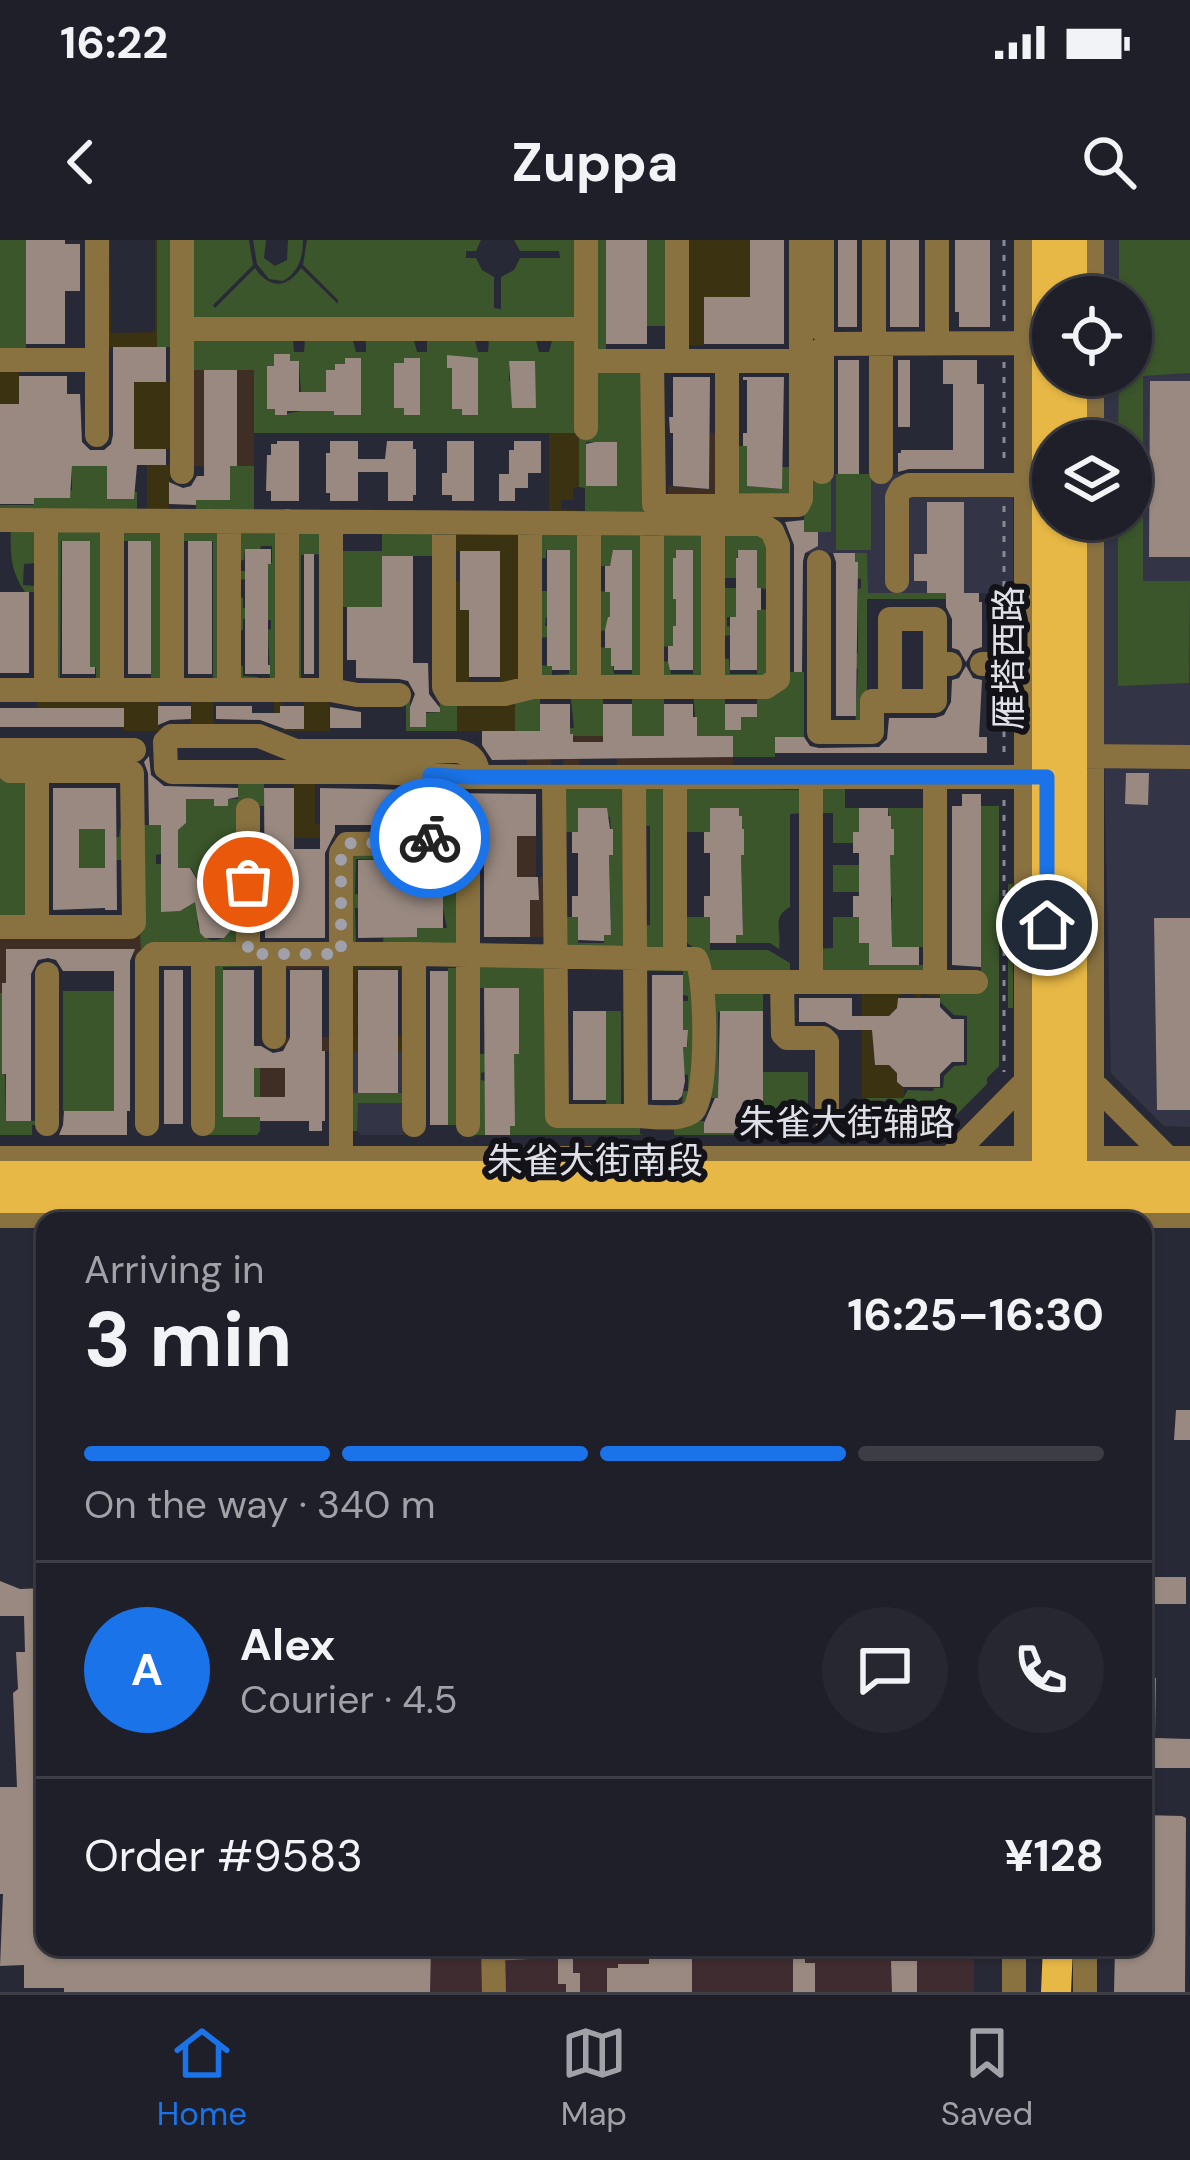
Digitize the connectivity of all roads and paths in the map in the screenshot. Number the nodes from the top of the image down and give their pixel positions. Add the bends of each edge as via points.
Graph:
1 (98, 240) edge
2 (182, 240) edge
3 (586, 240) edge
4 (677, 240) edge
5 (801, 240) edge
6 (822, 240) edge
7 (874, 240) edge
8 (937, 240) edge
9 (1004, 240) edge
10 (1026, 240) edge
11 (1047, 240) edge
12 (1072, 240) edge
13 (1092, 240) edge
14 (1072, 276) edge
15 (1092, 276) edge
16 (182, 329) junction
17 (586, 329) junction
18 (822, 330) dead end
19 (937, 330) dead end
20 (877, 336) junction
21 (1015, 343) junction
22 (0, 360) edge
23 (98, 360) junction
24 (586, 362) junction
25 (665, 362) junction
26 (727, 362) junction
27 (801, 362) junction
28 (586, 428) dead end
29 (98, 435) dead end
30 (182, 472) dead end
31 (822, 472) dead end
32 (881, 472) dead end
33 (1026, 485) junction
34 (720, 515) junction
35 (0, 520) edge
36 (46, 520) junction
37 (112, 521) junction
38 (172, 521) junction
39 (229, 521) junction
40 (287, 521) junction
41 (331, 522) junction
42 (444, 524) junction
43 (530, 524) junction
44 (589, 524) junction
45 (652, 524) junction
46 (1073, 540) edge
47 (1091, 540) edge
48 (819, 562) dead end
49 (897, 581) dead end
50 (1004, 664) junction
51 (589, 687) junction
52 (652, 687) junction
53 (713, 687) junction
54 (530, 688) junction
55 (0, 690) edge
56 (46, 690) junction
57 (112, 690) junction
58 (172, 690) junction
59 (229, 690) junction
60 (287, 690) junction
61 (331, 690) junction
62 (399, 695) dead end
63 (890, 701) junction
64 (2, 750) edge
65 (134, 750) dead end
66 (1082, 756) junction
67 (1190, 757) edge
68 (37, 771) junction
69 (430, 775) junction
70 (479, 777) junction
71 (554, 777) junction
72 (634, 777) junction
73 (675, 777) junction
74 (811, 777) junction
75 (935, 777) junction
76 (1026, 777) junction
77 (248, 810) dead end
78 (430, 843) junction
79 (0, 927) edge
80 (37, 927) junction
81 (203, 954) junction
82 (248, 954) junction
83 (274, 954) junction
84 (341, 954) junction
85 (414, 954) junction
86 (468, 956) junction
87 (557, 957) junction
88 (636, 957) junction
89 (675, 957) junction
90 (47, 974) dead end
91 (703, 982) junction
92 (782, 982) junction
93 (811, 982) junction
94 (935, 982) junction
95 (976, 982) dead end
96 (274, 1036) dead end
97 (1048, 1073) junction
98 (647, 1116) junction
99 (827, 1120) dead end
100 (147, 1124) dead end
101 (203, 1124) dead end
102 (414, 1125) dead end
103 (468, 1125) dead end
104 (47, 1148) junction
105 (0, 1158) edge
106 (659, 1158) junction
107 (341, 1167) junction
108 (0, 1176) edge
109 (1183, 1187) edge
110 (944, 1194) edge
111 (1059, 1194) edge
112 (0, 1198) edge
113 (494, 1203) edge
114 (152, 1212) edge
115 (36, 1215) edge
116 (0, 1216) edge
117 (1152, 1229) edge
118 (494, 1956) edge
119 (1014, 1956) edge
120 (1038, 1956) edge
121 (1058, 1956) edge
122 (1085, 1956) edge
123 (494, 1992) edge
124 (1014, 1992) edge
125 (1038, 1992) edge
126 (1057, 1992) edge
127 (1085, 1992) edge

1 - 23 street
2 - 16 street
3 - 17 street
4 - 25 street
5 - 27 street
6 - 18 street
7 - 20 street
8 - 19 street
9 - 21 path
10 - 21 street
11 - 33 main road, 雁塔西路
12 - 14 main road
13 - 15 street
16 - 17 street
16 - 30 street
17 - 24 street
20 - 21 street
20 - 31 street via 823,347
20 - 32 street
21 - 33 street
21 - 33 path
22 - 23 street
23 - 29 street
24 - 25 street
24 - 28 street
25 - 26 street
25 - 34 street via 653,502
26 - 27 street
26 - 34 street
27 - 34 street via 801,502
33 - 49 street via 901,488
33 - 50 street
33 - 50 path
33 - 76 main road, 雁塔西路
34 - 45 street
34 - 53 street
34 - 53 street via 775,536 778,680
35 - 36 street
36 - 37 street
36 - 56 street
37 - 38 street
37 - 57 street
38 - 39 street
38 - 58 street
39 - 40 street
39 - 59 street
40 - 41 street
40 - 60 street
41 - 42 street
41 - 61 street
42 - 43 street
42 - 54 street via 445,690
43 - 44 street
43 - 54 street
44 - 45 street
44 - 51 street
45 - 52 street
46 - 66 main road, 雁塔西路
47 - 66 street
48 - 63 street via 819,732 872,732 872,701
50 - 76 street
50 - 76 path
51 - 52 street
51 - 54 street
52 - 53 street
55 - 56 street
56 - 57 street
57 - 58 street
58 - 59 street
59 - 60 street
60 - 61 street
61 - 62 street
63 - 63 street via 935,701 943,664 935,619 890,619
64 - 65 street
64 - 68 street via 8,770
66 - 67 street
66 - 97 main road, 雁塔西路
68 - 80 street
68 - 80 street via 133,776 134,923
69 - 70 street
69 - 70 street via 172,772 165,742 259,736 296,751 467,753
69 - 78 street
70 - 71 street
71 - 72 street
71 - 87 street
72 - 73 street
72 - 88 street
73 - 74 street
73 - 89 street
74 - 75 street
74 - 93 street
75 - 76 street
75 - 94 street
76 - 97 main road, 雁塔西路
76 - 97 path
77 - 82 street
78 - 84 street via 344,846
78 - 86 street via 467,850
79 - 80 street
81 - 82 street
81 - 100 street via 147,958
81 - 101 street
82 - 83 street
83 - 84 street
83 - 96 street
84 - 85 street
84 - 107 street
85 - 86 street
85 - 102 street
86 - 87 street
86 - 103 street
87 - 88 street
87 - 98 street via 557,1116
88 - 89 street
88 - 98 street
89 - 91 street via 696,959
90 - 104 street
91 - 92 street
91 - 98 street via 698,1102 683,1116
92 - 93 street
92 - 99 street via 784,1036 827,1042
93 - 94 street
94 - 95 street
97 - 109 street
97 - 110 street
97 - 111 main road, 雁塔西路
97 - 111 street
98 - 106 street
104 - 105 street
104 - 107 main road, 朱雀大街南段
104 - 108 main road, 朱雀大街南段
106 - 107 street, 朱雀大街辅路
106 - 110 street, 朱雀大街辅路
107 - 113 main road, 朱雀大街南段
109 - 111 main road, 朱雀大街南段
109 - 111 street, 朱雀大街辅路
109 - 117 street
110 - 111 main road, 朱雀大街南段
110 - 111 street, 朱雀大街辅路
110 - 113 main road, 朱雀大街南段
110 - 113 street, 朱雀大街辅路
112 - 113 main road, 朱雀大街南段
113 - 114 street, 朱雀大街辅路
115 - 116 street, 朱雀大街辅路
118 - 123 street
119 - 124 street
120 - 125 main road
121 - 126 main road
122 - 127 street

